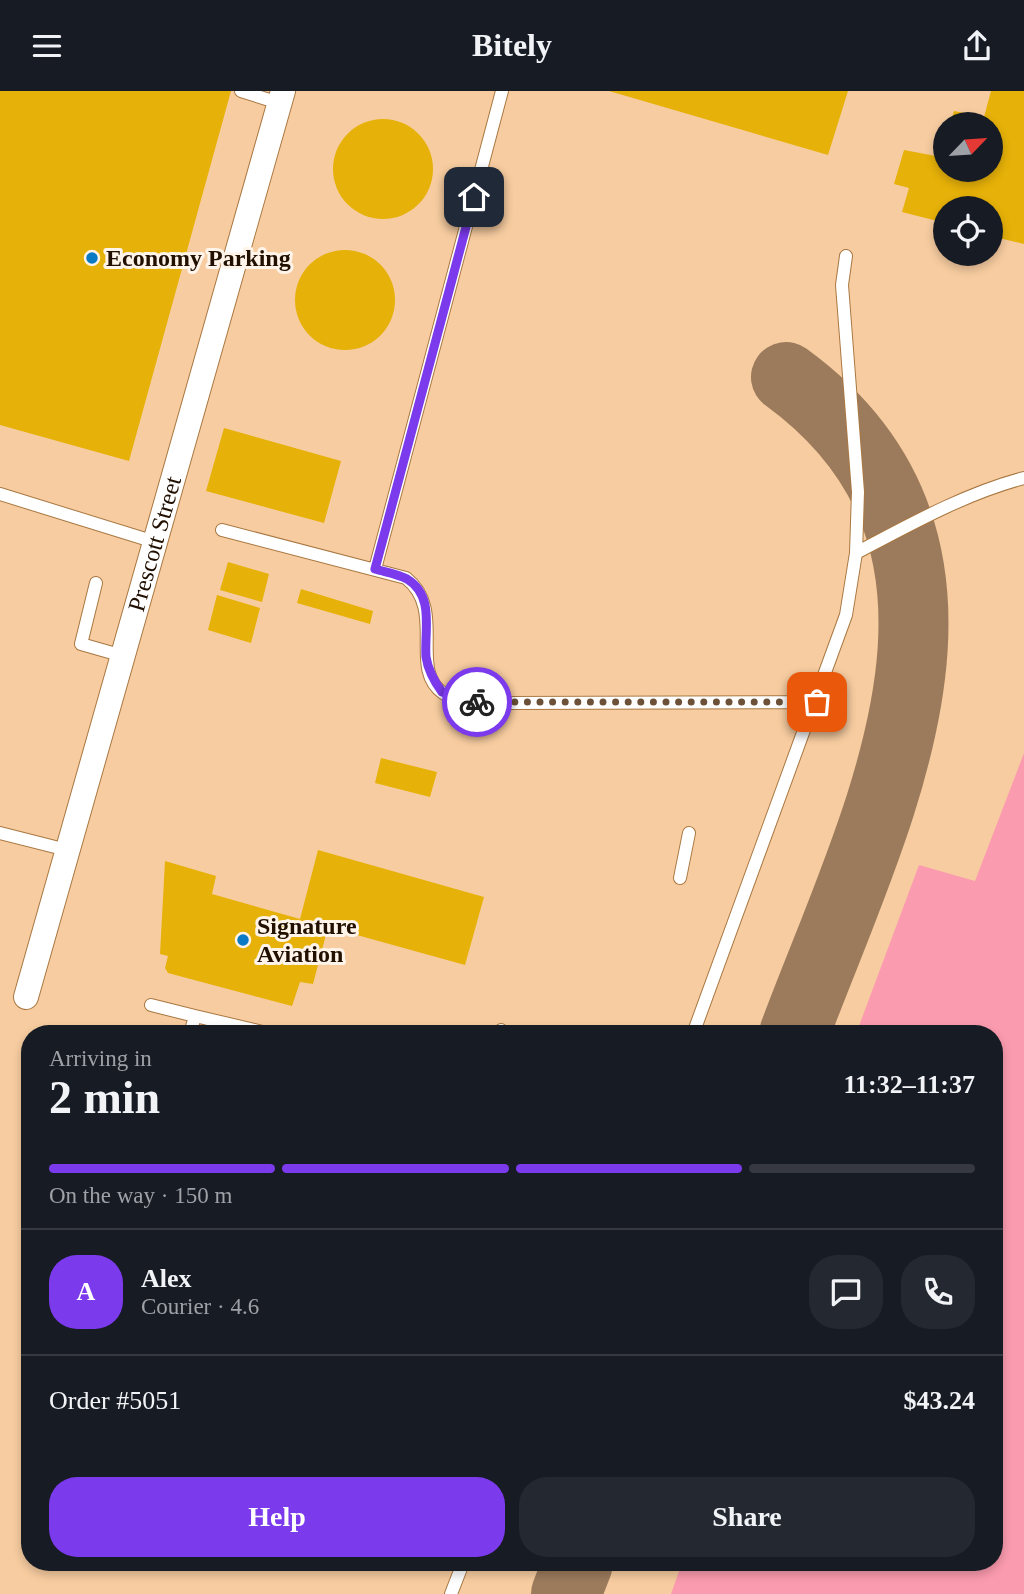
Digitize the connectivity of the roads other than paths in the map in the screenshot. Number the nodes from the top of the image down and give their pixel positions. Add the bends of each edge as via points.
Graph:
1 (241, 91) edge
2 (502, 91) edge
3 (281, 97) edge
4 (846, 256) dead end
5 (1024, 478) edge
6 (0, 493) edge
7 (222, 530) dead end
8 (155, 542) junction
9 (856, 553) junction
10 (375, 569) junction
11 (96, 583) dead end
12 (122, 656) junction
13 (817, 702) junction
14 (0, 833) edge
15 (689, 833) dead end
16 (68, 850) junction
17 (680, 878) dead end
18 (26, 997) dead end
19 (151, 1005) dead end
20 (195, 1016) junction
21 (192, 1025) edge
22 (233, 1025) edge
23 (696, 1025) edge
24 (460, 1571) edge
25 (451, 1594) edge

1 - 3 lane
2 - 10 lane
3 - 8 street, Prescott Street
4 - 9 lane via 842,285 858,480
5 - 9 lane
6 - 8 lane
7 - 10 lane
8 - 12 street, Prescott Street
9 - 13 lane via 846,615
10 - 13 lane via 406,578 418,587 424,599 426,658 432,678 442,692 460,700
11 - 12 lane via 81,644
12 - 16 street, Prescott Street
13 - 23 lane
14 - 16 lane
15 - 17 lane
16 - 18 street, Prescott Street
19 - 20 lane
20 - 21 lane
20 - 22 lane
24 - 25 lane

